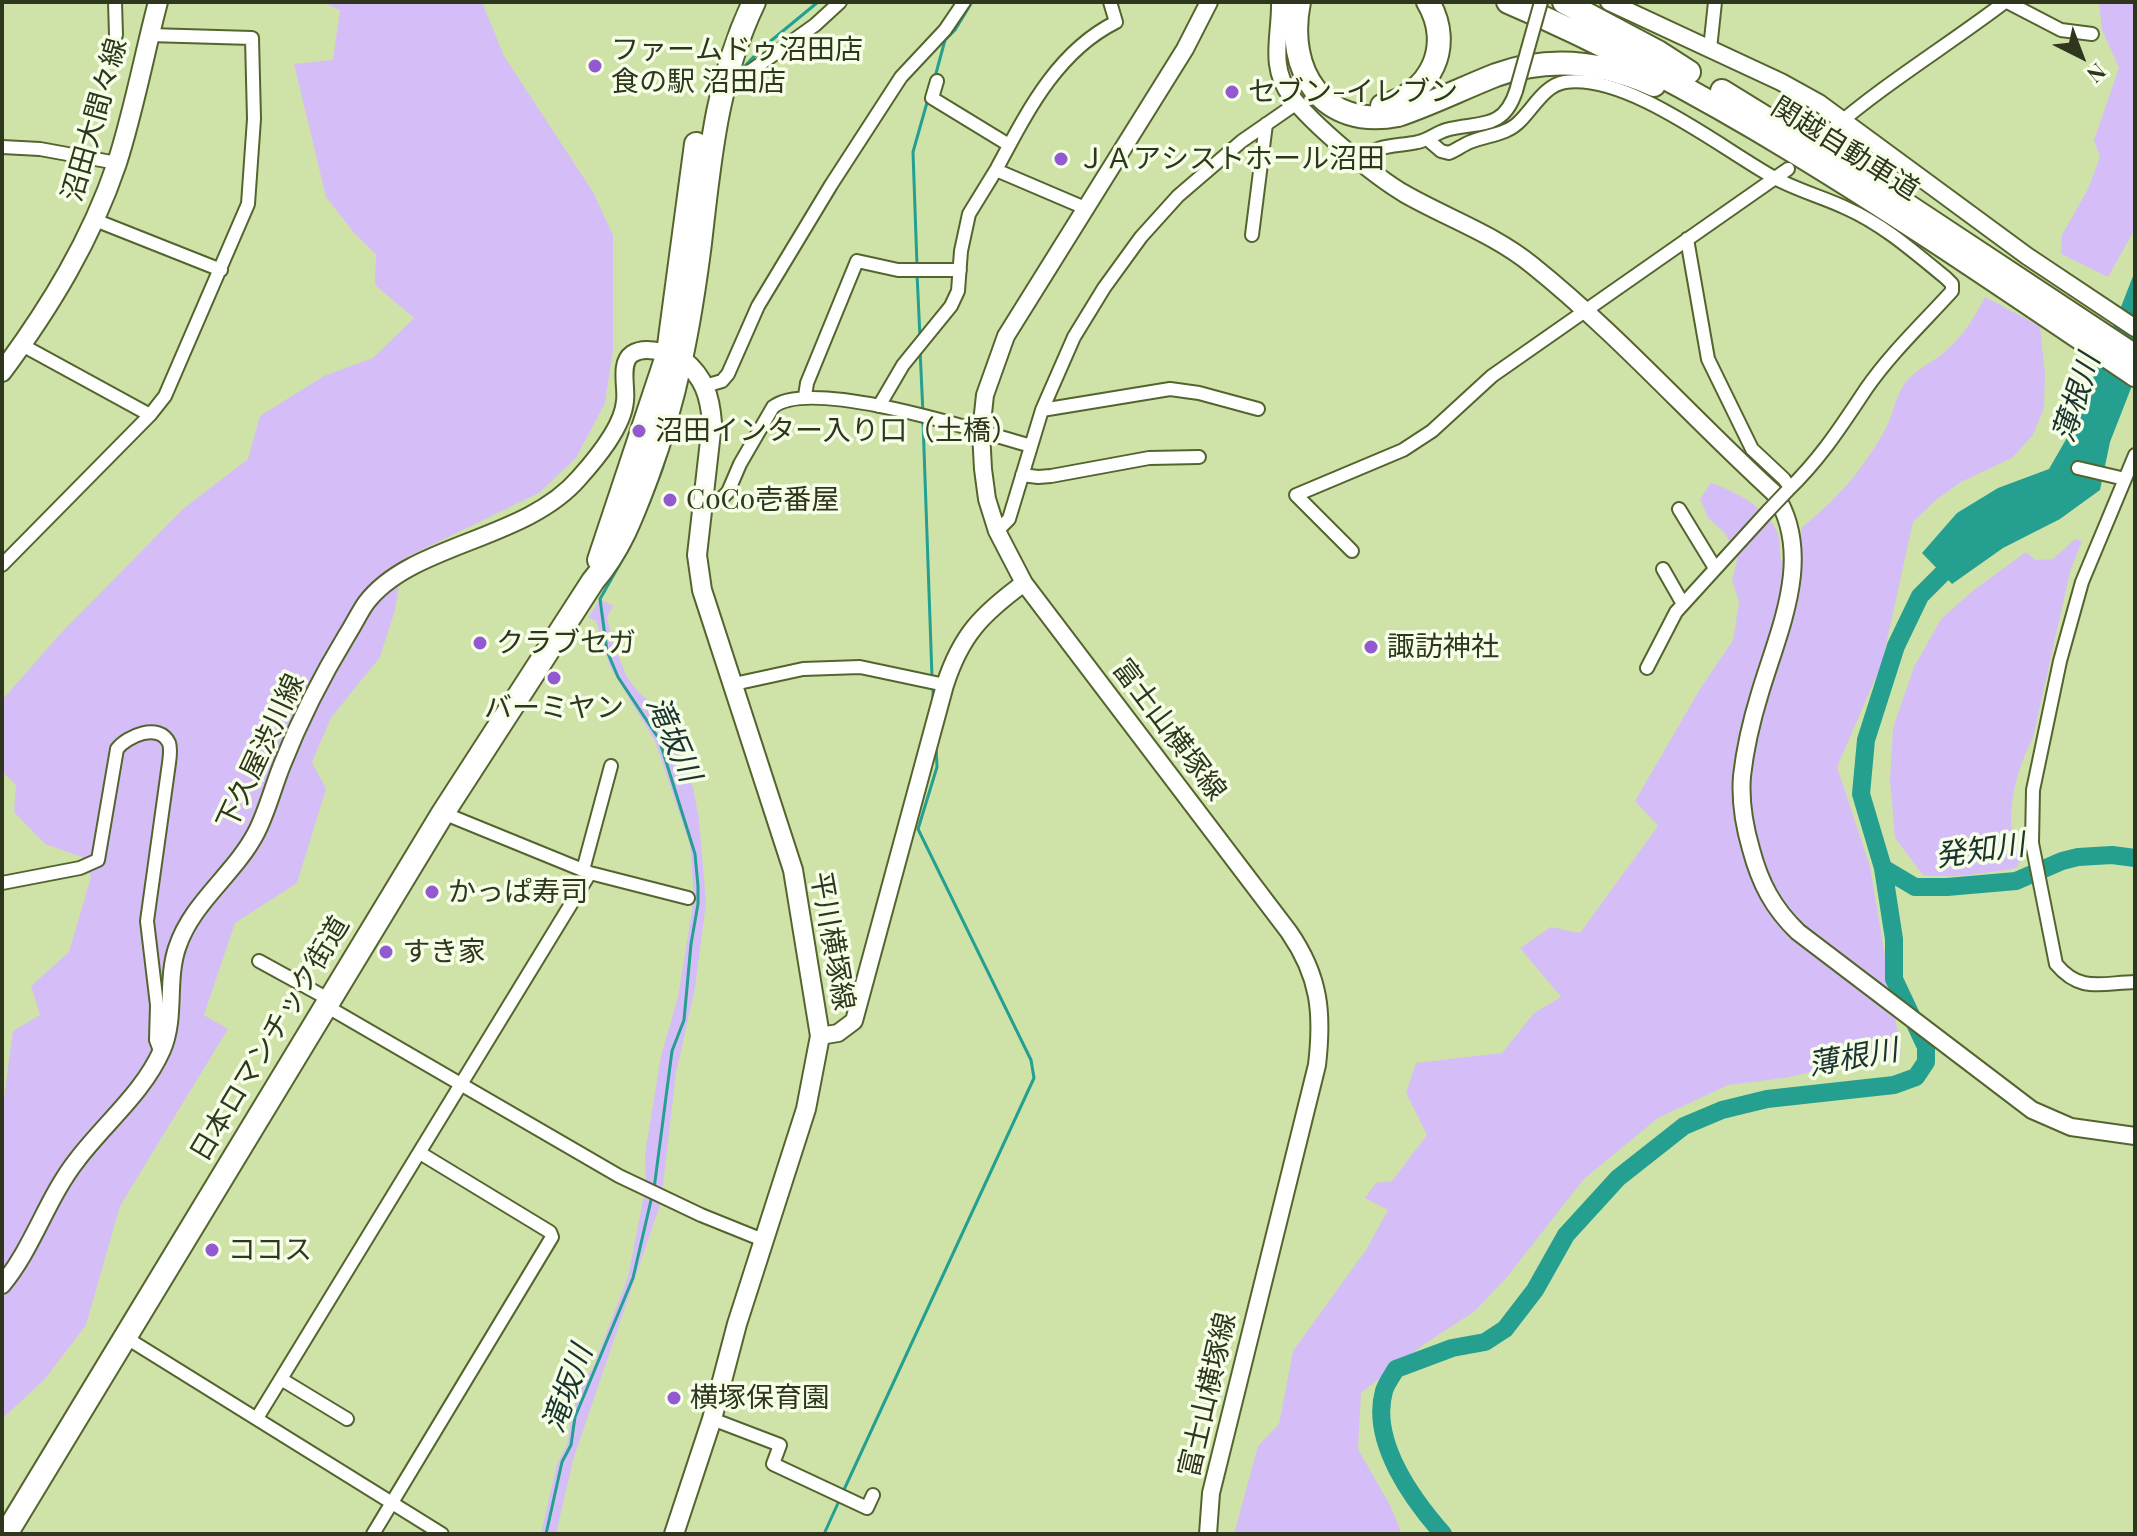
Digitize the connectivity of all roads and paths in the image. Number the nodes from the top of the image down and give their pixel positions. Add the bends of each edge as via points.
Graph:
1 (115, 2) edge
2 (158, 2) edge
3 (737, 2) edge
4 (754, 2) edge
5 (840, 2) edge
6 (964, 2) edge
7 (1110, 2) edge
8 (1209, 2) edge
9 (1280, 2) edge
10 (1299, 2) edge
11 (1310, 2) edge
12 (1428, 2) edge
13 (1508, 2) edge
14 (1544, 2) edge
15 (1564, 2) edge
16 (1609, 2) edge
17 (1715, 2) edge
18 (2006, 2) edge
19 (2092, 34) dead end
20 (116, 35) dead end
21 (149, 35) junction
22 (1710, 49) junction
23 (1689, 72) junction
24 (726, 74) junction
25 (937, 81) dead end
26 (1297, 103) junction
27 (1842, 120) junction
28 (1266, 124) junction
29 (1829, 132) dead end
30 (1427, 139) junction
31 (1009, 145) junction
32 (2, 147) edge
33 (1360, 161) junction
34 (117, 163) junction
35 (1788, 169) dead end
36 (996, 170) junction
37 (1833, 176) junction
38 (1775, 178) junction
39 (1085, 208) junction
40 (95, 220) junction
41 (1252, 235) dead end
42 (1687, 239) junction
43 (221, 270) junction
44 (960, 270) junction
45 (2010, 282) junction
46 (1584, 310) junction
47 (2135, 328) edge
48 (22, 345) junction
49 (675, 356) junction
50 (2135, 356) edge
51 (2, 372) edge
52 (2135, 375) edge
53 (705, 386) junction
54 (805, 396) junction
55 (879, 406) junction
56 (1258, 409) dead end
57 (1042, 410) junction
58 (150, 415) junction
59 (981, 432) junction
60 (1031, 446) junction
61 (2135, 455) edge
62 (1199, 457) dead end
63 (2078, 468) dead end
64 (1022, 475) junction
65 (2125, 479) junction
66 (1789, 490) junction
67 (703, 507) junction
68 (1679, 509) dead end
69 (997, 531) junction
70 (1352, 551) dead end
71 (2, 565) edge
72 (1715, 568) junction
73 (1663, 569) dead end
74 (1024, 583) junction
75 (1683, 604) junction
76 (1647, 668) dead end
77 (734, 684) junction
78 (945, 685) junction
79 (611, 766) dead end
80 (443, 813) junction
81 (587, 871) junction
82 (2, 883) edge
83 (688, 898) dead end
84 (259, 961) dead end
85 (2135, 982) edge
86 (327, 1003) junction
87 (820, 1036) junction
88 (161, 1053) junction
89 (461, 1084) junction
90 (2135, 1136) edge
91 (420, 1153) junction
92 (763, 1240) junction
93 (2, 1285) edge
94 (125, 1337) junction
95 (281, 1379) junction
96 (257, 1418) junction
97 (347, 1419) dead end
98 (712, 1419) junction
99 (873, 1495) dead end
100 (393, 1503) junction
101 (6, 1534) edge
102 (373, 1534) edge
103 (442, 1534) edge
104 (674, 1534) edge
105 (1208, 1534) edge

1 - 20 street
2 - 21 main road, 沼田大間々線
3 - 49 highway, 日本ロマンチック街道 via 702,106 690,176
4 - 24 highway, 日本ロマンチック街道
5 - 24 street via 742,77
6 - 53 street via 901,77 839,172 752,317 728,374
7 - 31 street via 1116,22 1100,30 1049,79
8 - 39 main road, 富士山横塚線
9 - 26 main road via 1278,66
10 - 37 highway via 1295,40 1301,66 1318,94 1346,113 1371,118 1398,115 1516,69 1589,65 1651,83
11 - 12 highway via 1307,35 1317,73 1344,98 1382,106 1415,91 1436,62 1440,36
13 - 37 highway, 関越自動車道 via 1685,86
14 - 23 highway, 関越自動車道
14 - 30 street, bridge via 1511,105 1484,125 1450,129
15 - 23 highway
16 - 22 main road
17 - 22 street
18 - 19 street via 2061,30
18 - 27 street
21 - 34 main road, 沼田大間々線
21 - 43 street via 252,38 248,204
22 - 27 main road via 1781,82
23 - 45 highway, 関越自動車道 via 1782,125
24 - 49 highway, 日本ロマンチック街道 via 706,177 700,244
25 - 31 street via 932,98
26 - 28 street
26 - 33 main road
27 - 29 street
27 - 47 main road
28 - 41 street
28 - 57 street via 1195,180 1141,237 1082,323
30 - 33 street via 1375,149
30 - 38 street via 1445,153 1453,152 1515,126 1556,85 1588,82 1636,97
31 - 36 street
32 - 34 street
33 - 46 main road via 1404,193 1515,253
34 - 40 main road, 沼田大間々線
35 - 38 street
36 - 39 street
36 - 44 street via 969,214
37 - 45 highway, 関越自動車道
38 - 42 street
38 - 66 street via 1881,226 1953,287 1867,388 1824,454
39 - 59 main road, 富士山横塚線 via 1006,336 985,395
40 - 43 street
40 - 48 main road, 沼田大間々線 via 66,279
42 - 46 street
42 - 66 street via 1708,359 1752,449
43 - 58 street via 165,396
44 - 54 street via 898,270 857,261
44 - 55 street via 951,306 903,365
45 - 50 highway, 関越自動車道
45 - 52 highway, 関越自動車道
46 - 70 street via 1492,376 1403,450 1296,495
46 - 90 main road via 1774,493 1787,516 1789,604 1744,761 1742,808 1768,896 1811,942 2015,1099 2071,1127
48 - 51 main road, 沼田大間々線
48 - 58 street
49 - 53 main road via 695,370
49 - 80 highway, 日本ロマンチック街道 via 652,465 612,558
49 - 88 main road, 下久屋渋川線 via 647,349 627,360 621,416 582,475 556,501 403,572 364,605 292,739 256,833 190,919 177,946
53 - 67 main road, 平川横塚線 via 712,423
54 - 55 street
54 - 67 street via 773,407 728,492
55 - 59 street
56 - 57 street via 1170,389
57 - 60 street
58 - 71 street
59 - 60 street
59 - 69 main road, 富士山横塚線 via 985,485
60 - 64 street
61 - 65 street
62 - 64 street via 1149,458 1051,476
63 - 65 street
64 - 69 street via 1009,519
65 - 85 street via 2082,582 2060,661 2033,790 2032,843 2054,958 2068,977 2079,984
66 - 72 street, bridge
67 - 77 main road, 平川横塚線 via 699,573
68 - 72 street
69 - 74 main road, 富士山横塚線
72 - 75 street
73 - 75 street
74 - 78 main road via 970,631
74 - 105 main road, 富士山横塚線 via 1289,932 1318,995 1317,1065 1211,1493
75 - 76 street
77 - 78 street via 803,669 872,667
77 - 87 main road, 平川横塚線 via 793,870
78 - 87 main road via 854,1021 838,1033
79 - 81 street
80 - 81 street
80 - 86 highway, 日本ロマンチック街道
81 - 83 street
81 - 89 street
82 - 88 street via 98,860 117,749 143,733 167,739 169,763 147,921
84 - 86 street
86 - 89 street
86 - 94 highway, 日本ロマンチック街道
87 - 92 main road, 平川横塚線 via 806,1109
88 - 93 main road, 下久屋渋川線 via 139,1088 72,1168
89 - 91 street
89 - 92 street via 644,1188
91 - 95 street
91 - 100 street via 552,1237
92 - 98 main road, 平川横塚線
94 - 96 street
94 - 101 highway, 日本ロマンチック街道
95 - 96 street
95 - 97 street
96 - 100 street
98 - 99 street via 780,1445 773,1464 867,1508
98 - 104 main road, 平川横塚線
100 - 102 street
100 - 103 street

